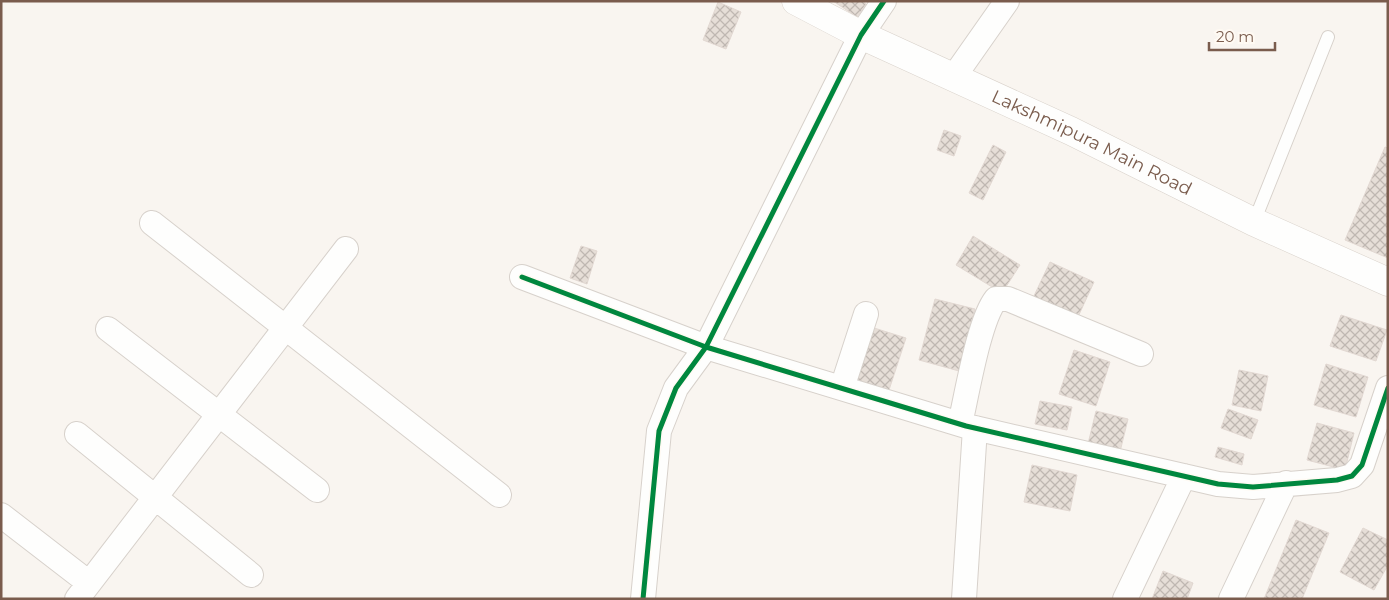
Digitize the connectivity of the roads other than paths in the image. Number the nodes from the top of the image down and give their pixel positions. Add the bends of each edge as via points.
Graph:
1 (796, 1) edge
2 (884, 1) edge
3 (1007, 1) edge
4 (861, 35) junction
5 (1328, 37) dead end
6 (952, 78) junction
7 (1254, 222) junction
8 (152, 223) dead end
9 (346, 249) dead end
10 (522, 277) dead end
11 (1388, 282) edge
12 (866, 314) dead end
13 (286, 328) junction
14 (108, 329) dead end
15 (706, 347) junction
16 (1141, 354) dead end
17 (842, 388) junction
18 (1388, 388) edge
19 (218, 414) junction
20 (968, 426) junction
21 (77, 434) dead end
22 (1184, 476) junction
23 (1286, 483) junction
24 (317, 490) dead end
25 (499, 495) dead end
26 (155, 498) junction
27 (1, 515) edge
28 (251, 575) dead end
29 (83, 591) edge
30 (643, 599) edge
31 (964, 599) edge
32 (1125, 599) edge
33 (1231, 599) edge

1 - 4 main road, Lakshmipura Main Road
2 - 4 street
3 - 6 street
4 - 6 main road, Lakshmipura Main Road
4 - 15 street
5 - 7 lane
6 - 7 main road, Lakshmipura Main Road via 1071,131
7 - 11 main road, Lakshmipura Main Road
8 - 13 street
9 - 13 street
10 - 15 street
12 - 17 street
13 - 19 street
13 - 25 street
14 - 19 street
15 - 17 street
15 - 30 street via 676,388 659,431
16 - 20 street via 1008,299 996,299 984,324
17 - 20 street
18 - 23 street via 1362,465 1352,476
19 - 24 street
19 - 26 street
20 - 22 street
20 - 31 street
21 - 26 street
22 - 23 street via 1218,484 1253,487
22 - 32 street
23 - 33 street
26 - 28 street
26 - 29 street
27 - 29 street

